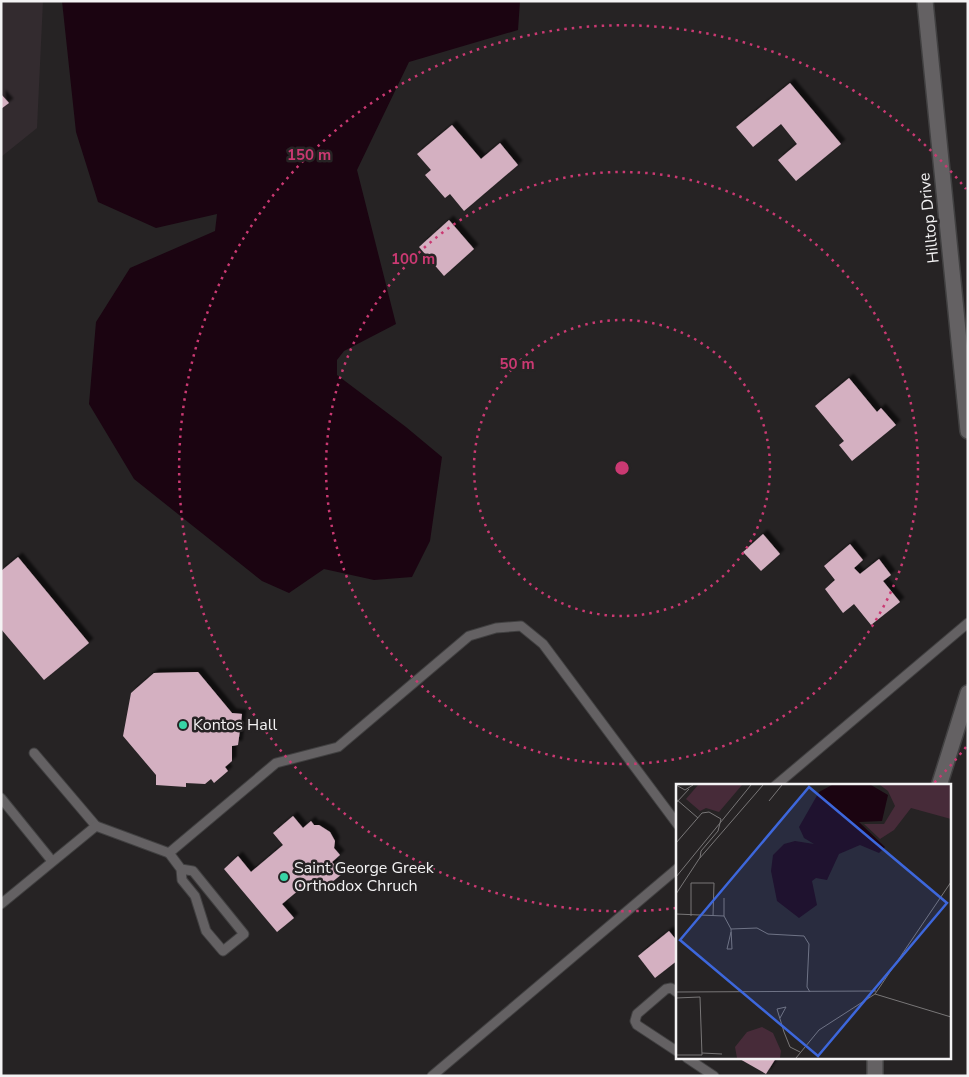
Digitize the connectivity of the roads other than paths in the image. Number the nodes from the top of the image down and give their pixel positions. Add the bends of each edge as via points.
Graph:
1 (925, 1) edge
2 (968, 431) edge
3 (968, 623) edge
4 (968, 693) edge
5 (34, 753) dead end
6 (777, 784) edge
7 (940, 784) edge
8 (1, 798) edge
9 (676, 822) edge
10 (96, 826) junction
11 (169, 853) junction
12 (52, 860) junction
13 (182, 869) junction
14 (676, 870) edge
15 (1, 904) edge
16 (676, 991) edge
17 (676, 1051) edge
18 (690, 1060) edge
19 (875, 1060) edge
20 (432, 1076) edge
21 (714, 1076) edge
22 (875, 1076) edge

1 - 2 street, Hilltop Drive
3 - 6 lane
4 - 7 street
5 - 10 lane
8 - 12 lane
9 - 11 lane via 544,644 521,626 496,628 469,636 338,747 276,762
10 - 11 lane
10 - 12 lane
11 - 13 lane
12 - 15 lane
13 - 13 lane via 182,880 195,896 206,931 223,951 244,934 193,871
14 - 20 lane
16 - 17 lane via 666,989 637,1014 635,1021
18 - 21 lane
19 - 22 street

